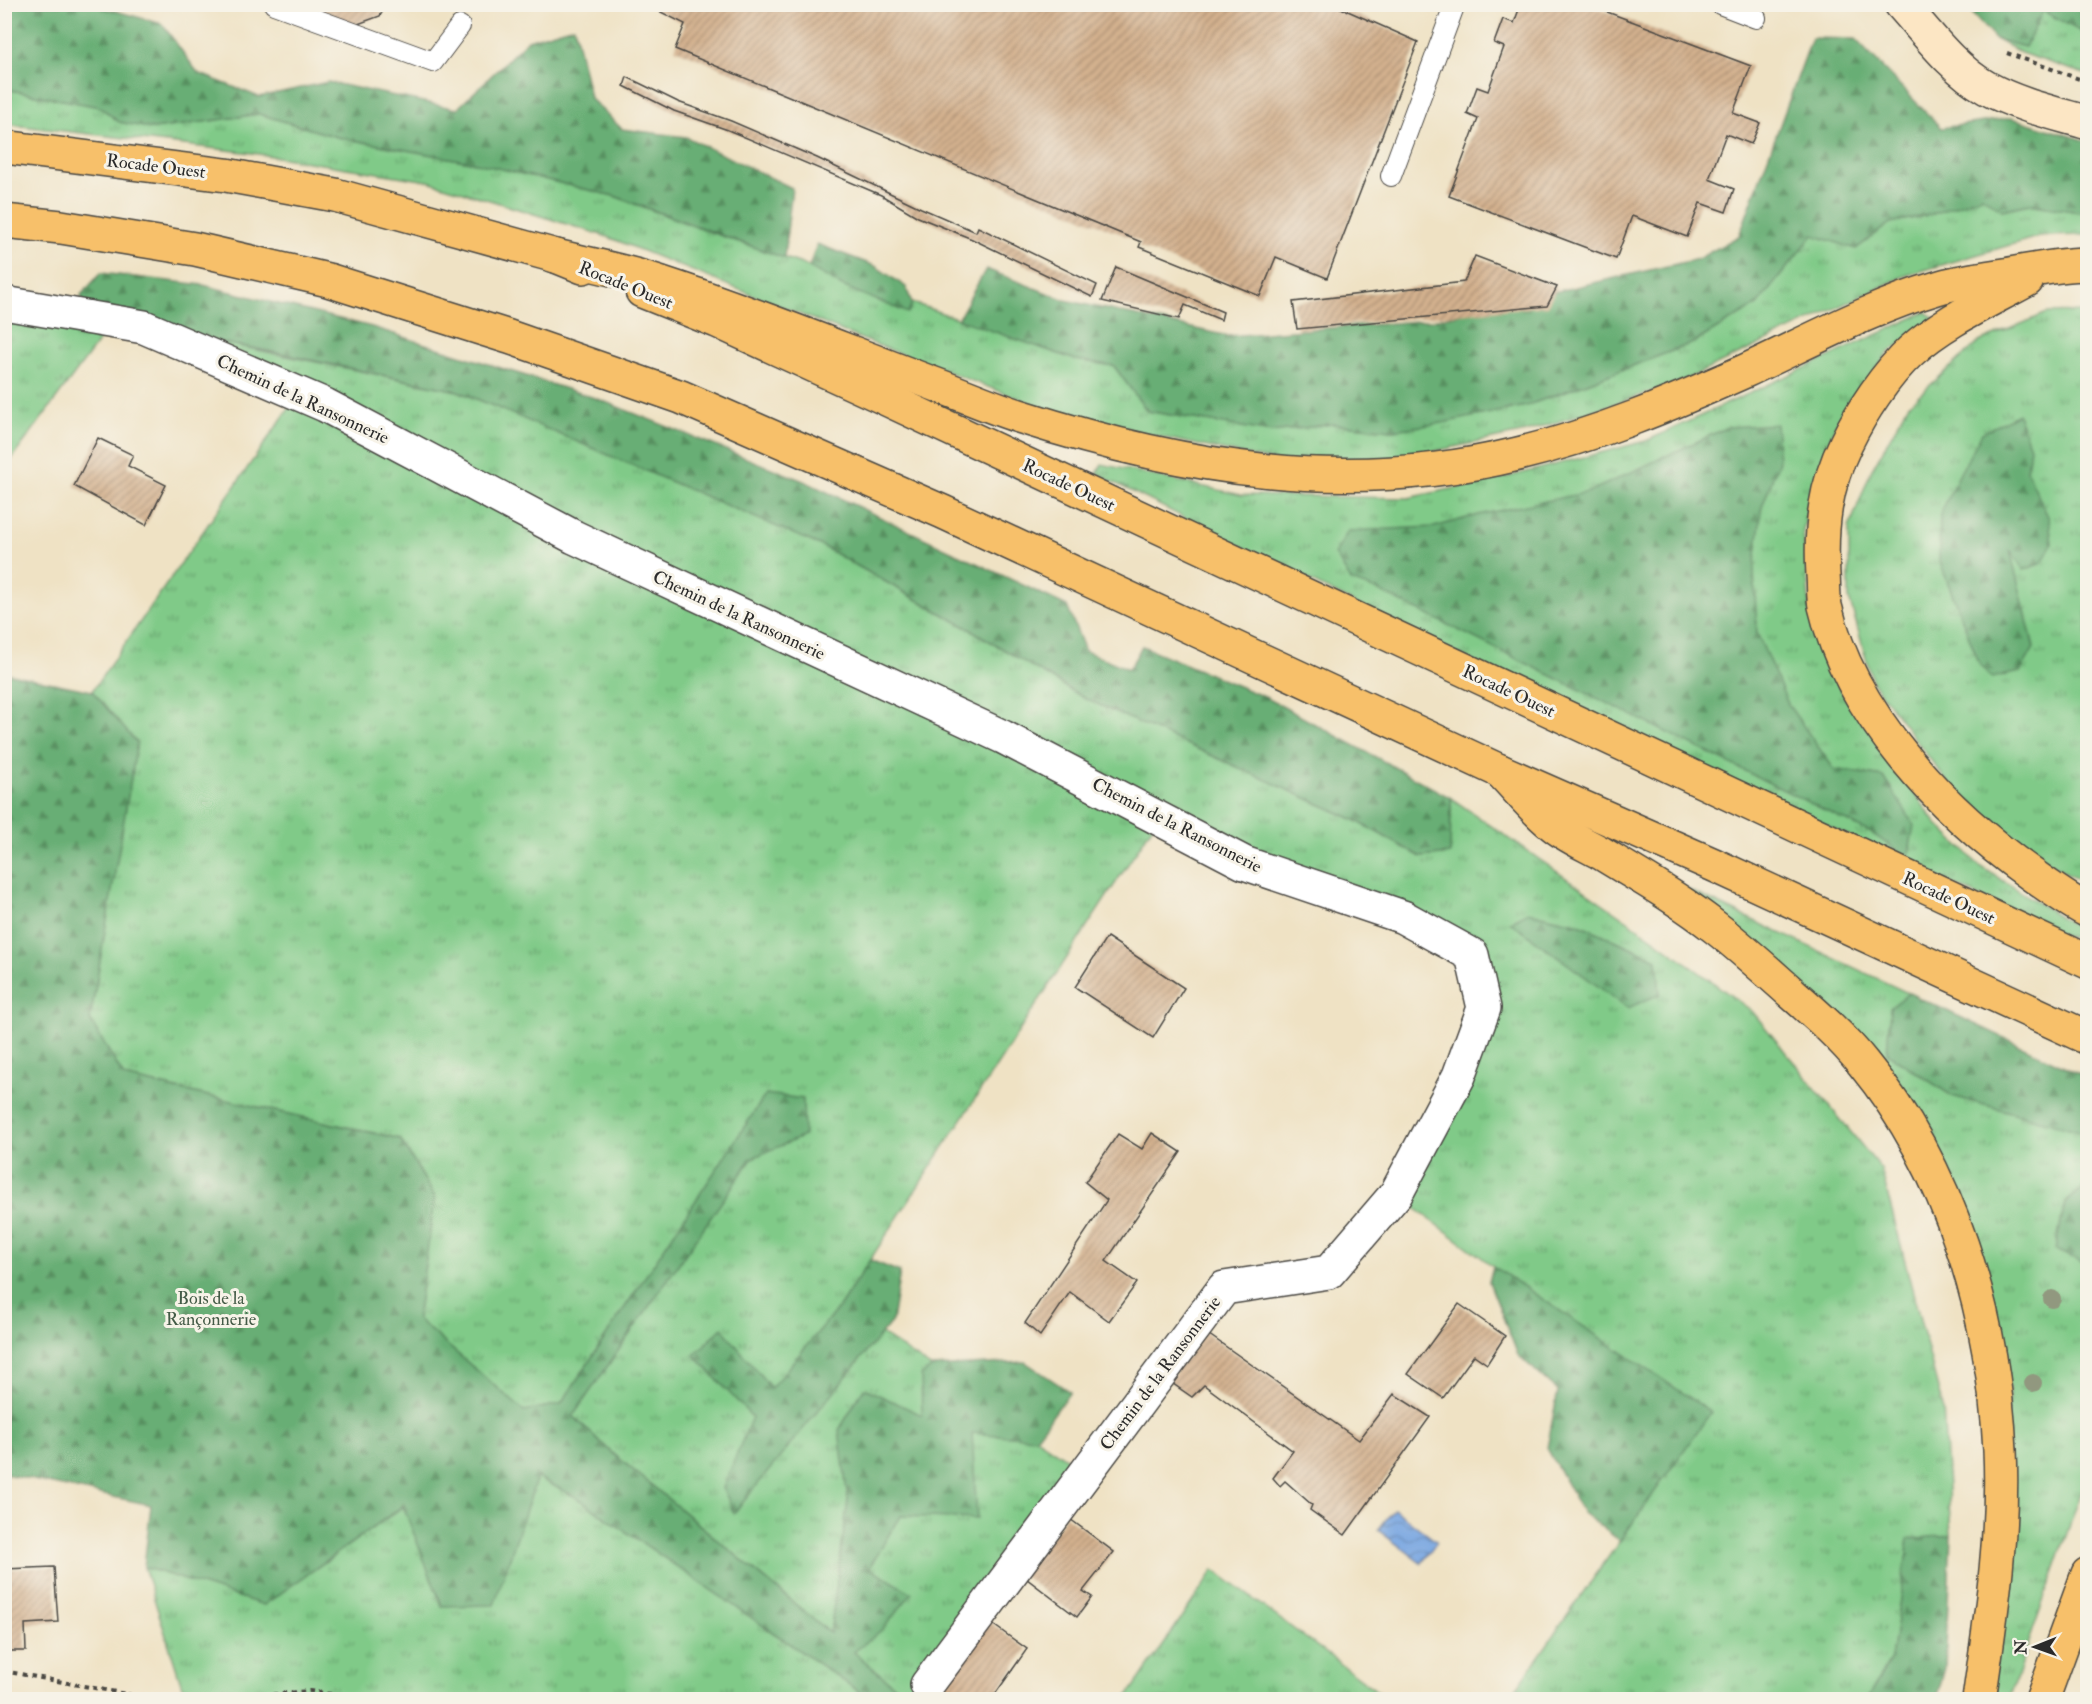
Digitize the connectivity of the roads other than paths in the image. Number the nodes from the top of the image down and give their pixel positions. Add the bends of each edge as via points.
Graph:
1 (274, 4) edge
2 (1720, 4) edge
3 (1901, 4) edge
4 (1455, 5) edge
5 (1756, 18) dead end
6 (460, 26) dead end
7 (2088, 123) edge
8 (4, 147) edge
9 (1390, 176) dead end
10 (4, 221) edge
11 (556, 256) junction
12 (2088, 264) edge
13 (2051, 267) junction
14 (4, 303) edge
15 (1500, 771) junction
16 (2079, 906) edge
17 (2088, 962) edge
18 (2088, 1038) edge
19 (2088, 1574) edge
20 (927, 1685) dead end
21 (1979, 1700) edge
22 (2042, 1700) edge

1 - 6 lane via 433,62
2 - 5 lane
3 - 7 street via 1957,64 1986,87
4 - 9 lane
8 - 11 main road, Rocade Ouest via 226,175 335,195
10 - 15 main road via 195,249 328,280 681,397 943,512
11 - 13 main road via 662,282 1038,422 1172,456 1304,475 1444,469 1590,434 1655,410 1902,299 1941,286
11 - 17 main road, Rocade Ouest via 717,321 835,375
12 - 13 main road
13 - 16 main road via 1946,325 1911,351 1880,387 1856,422 1836,465 1824,507 1821,554 1825,605 1839,651 1894,746 1936,794 1996,849
14 - 20 street, Chemin de la Ransonnerie via 144,327 326,405 574,537 1003,737 1245,863 1403,917 1472,955 1484,1008 1459,1076 1396,1194 1329,1272 1224,1288
15 - 18 main road
15 - 21 main road via 1552,824 1714,926 1811,1010 1863,1061 1920,1146 1964,1249 1980,1309 1999,1439 1999,1526
19 - 22 main road

